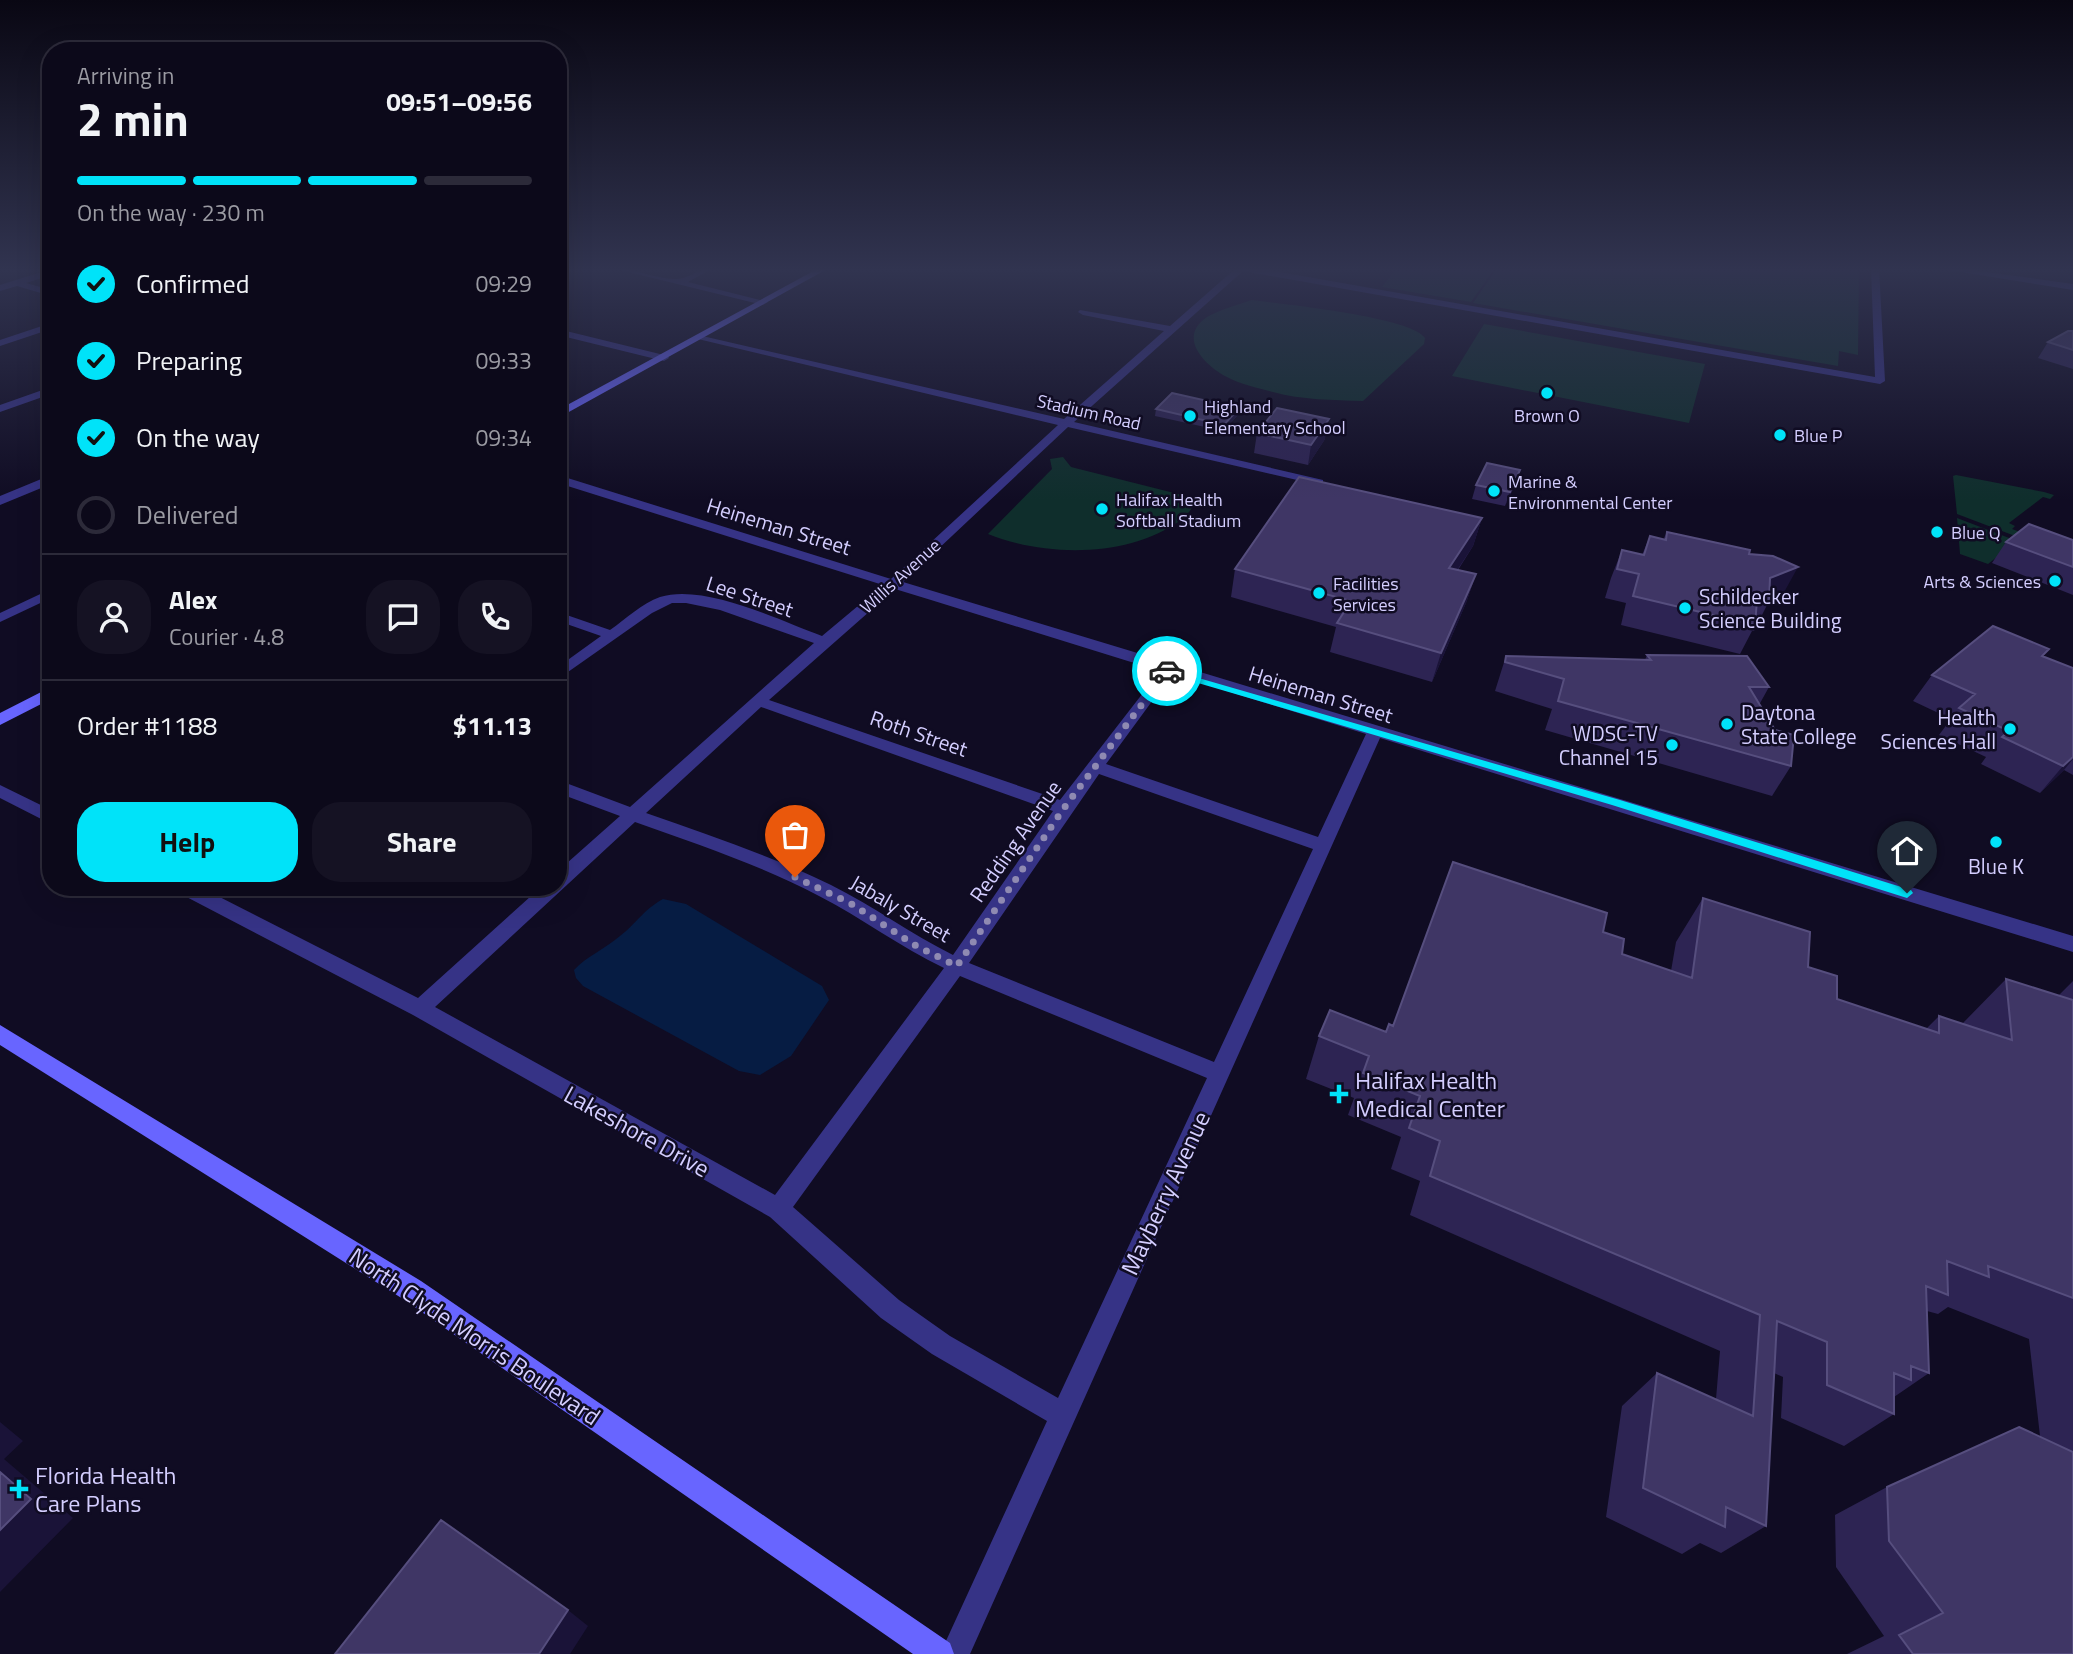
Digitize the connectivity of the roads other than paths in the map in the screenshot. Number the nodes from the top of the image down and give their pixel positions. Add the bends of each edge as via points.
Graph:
1 (612, 345) edge
2 (687, 345) edge
3 (736, 345) edge
4 (1153, 345) edge
5 (1678, 345) edge
6 (1879, 345) edge
7 (664, 358) junction
8 (42, 393) edge
9 (0, 409) edge
10 (567, 410) edge
11 (1065, 424) junction
12 (567, 481) edge
13 (42, 483) edge
14 (1336, 487) edge
15 (0, 501) edge
16 (893, 584) junction
17 (42, 597) edge
18 (0, 618) edge
19 (567, 619) edge
20 (612, 635) junction
21 (824, 642) junction
22 (567, 668) edge
23 (1168, 670) junction
24 (42, 697) edge
25 (758, 701) junction
26 (0, 720) edge
27 (1376, 732) junction
28 (1096, 766) junction
29 (567, 790) edge
30 (0, 791) edge
31 (1064, 808) junction
32 (42, 813) edge
33 (631, 816) junction
34 (1322, 845) junction
35 (567, 874) edge
36 (201, 896) edge
37 (543, 896) edge
38 (2073, 944) edge
39 (957, 966) junction
40 (419, 1009) junction
41 (0, 1034) edge
42 (1221, 1073) junction
43 (778, 1209) junction
44 (1063, 1415) junction
45 (939, 1654) edge
46 (955, 1654) edge

1 - 7 street
2 - 7 main road
3 - 11 street, Stadium Road
4 - 11 street, Willis Avenue
5 - 6 street via 1881,381
7 - 10 main road
8 - 9 street
11 - 14 street, Stadium Road
11 - 16 street, Willis Avenue
12 - 16 street, Heineman Street
13 - 15 street
16 - 21 street, Willis Avenue
16 - 23 street, Heineman Street
17 - 18 street
19 - 20 street
20 - 21 street, Lee Street via 659,602 692,598
20 - 22 street, Lee Street
21 - 25 street, Willis Avenue
23 - 27 street, Heineman Street
23 - 28 street, Redding Avenue
24 - 26 main road
25 - 31 street, Roth Street
25 - 33 street, Willis Avenue
27 - 34 street, Mayberry Avenue
27 - 38 street, Heineman Street
28 - 31 street, Redding Avenue
28 - 34 street
29 - 33 street, Jabaly Street
30 - 32 street
31 - 39 street, Redding Avenue
33 - 35 street, Willis Avenue
33 - 39 street, Jabaly Street via 700,837 817,886
34 - 42 street, Mayberry Avenue
36 - 40 street, Lakeshore Drive
37 - 40 street
39 - 42 street, Jabaly Street
39 - 43 street, Redding Avenue
40 - 43 street, Lakeshore Drive
41 - 45 main road, North Clyde Morris Boulevard via 412,1290
42 - 44 street, Mayberry Avenue
43 - 44 street, Lakeshore Drive via 890,1309 941,1345
44 - 46 street, Mayberry Avenue

